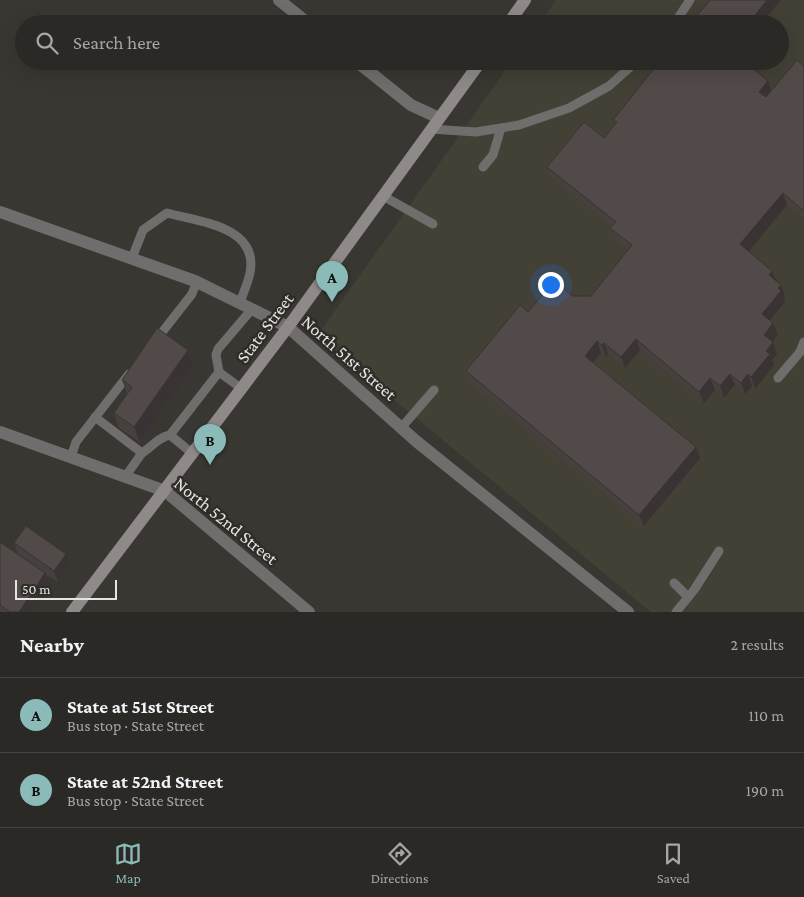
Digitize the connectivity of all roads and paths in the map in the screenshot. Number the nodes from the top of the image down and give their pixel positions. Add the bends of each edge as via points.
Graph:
1 (279, 0) edge
2 (525, 0) edge
3 (690, 0) edge
4 (298, 15) edge
5 (514, 15) edge
6 (680, 15) edge
7 (367, 70) edge
8 (474, 70) edge
9 (627, 70) edge
10 (439, 118) junction
11 (501, 128) junction
12 (432, 129) junction
13 (483, 167) dead end
14 (383, 196) junction
15 (0, 212) edge
16 (433, 224) dead end
17 (132, 258) junction
18 (197, 282) junction
19 (240, 303) junction
20 (252, 309) junction
21 (288, 327) junction
22 (804, 342) edge
23 (149, 348) edge
24 (137, 364) edge
25 (219, 372) junction
26 (778, 378) dead end
27 (242, 389) junction
28 (434, 390) dead end
29 (95, 417) junction
30 (401, 428) junction
31 (0, 432) edge
32 (170, 435) junction
33 (142, 454) junction
34 (193, 454) junction
35 (71, 458) junction
36 (126, 477) junction
37 (165, 491) junction
38 (719, 551) dead end
39 (674, 583) dead end
40 (688, 597) junction
41 (72, 612) edge
42 (309, 612) edge
43 (628, 612) edge
44 (676, 612) edge

1 - 4 street
2 - 5 main road
3 - 6 lane
7 - 10 street via 411,105
8 - 10 main road, State Street
9 - 11 lane via 609,86 569,108
10 - 12 main road, State Street
11 - 12 lane via 476,132
11 - 13 lane via 493,155
12 - 14 main road, State Street
14 - 16 lane
14 - 21 main road, State Street
15 - 17 street, North 51st Street
17 - 18 street, North 51st Street
17 - 19 lane via 143,230 166,213 226,229 242,238 250,253 250,273
18 - 19 street, North 51st Street
18 - 23 lane via 192,294
19 - 20 street, North 51st Street
20 - 21 street, North 51st Street
20 - 25 lane via 218,350
21 - 27 main road, State Street
21 - 30 street, North 51st Street
22 - 26 lane via 800,352
24 - 29 lane
25 - 27 lane
25 - 32 lane
27 - 34 main road, State Street
28 - 30 lane
29 - 33 lane
29 - 35 lane via 76,442
30 - 43 street, North 51st Street
31 - 35 street, North 52nd Street
32 - 33 lane via 161,437
32 - 34 lane
33 - 36 lane
34 - 37 main road, State Street
35 - 36 street, North 52nd Street
36 - 37 street, North 52nd Street
37 - 41 main road, State Street
37 - 42 street, North 52nd Street
38 - 40 lane
39 - 40 lane
40 - 44 lane

